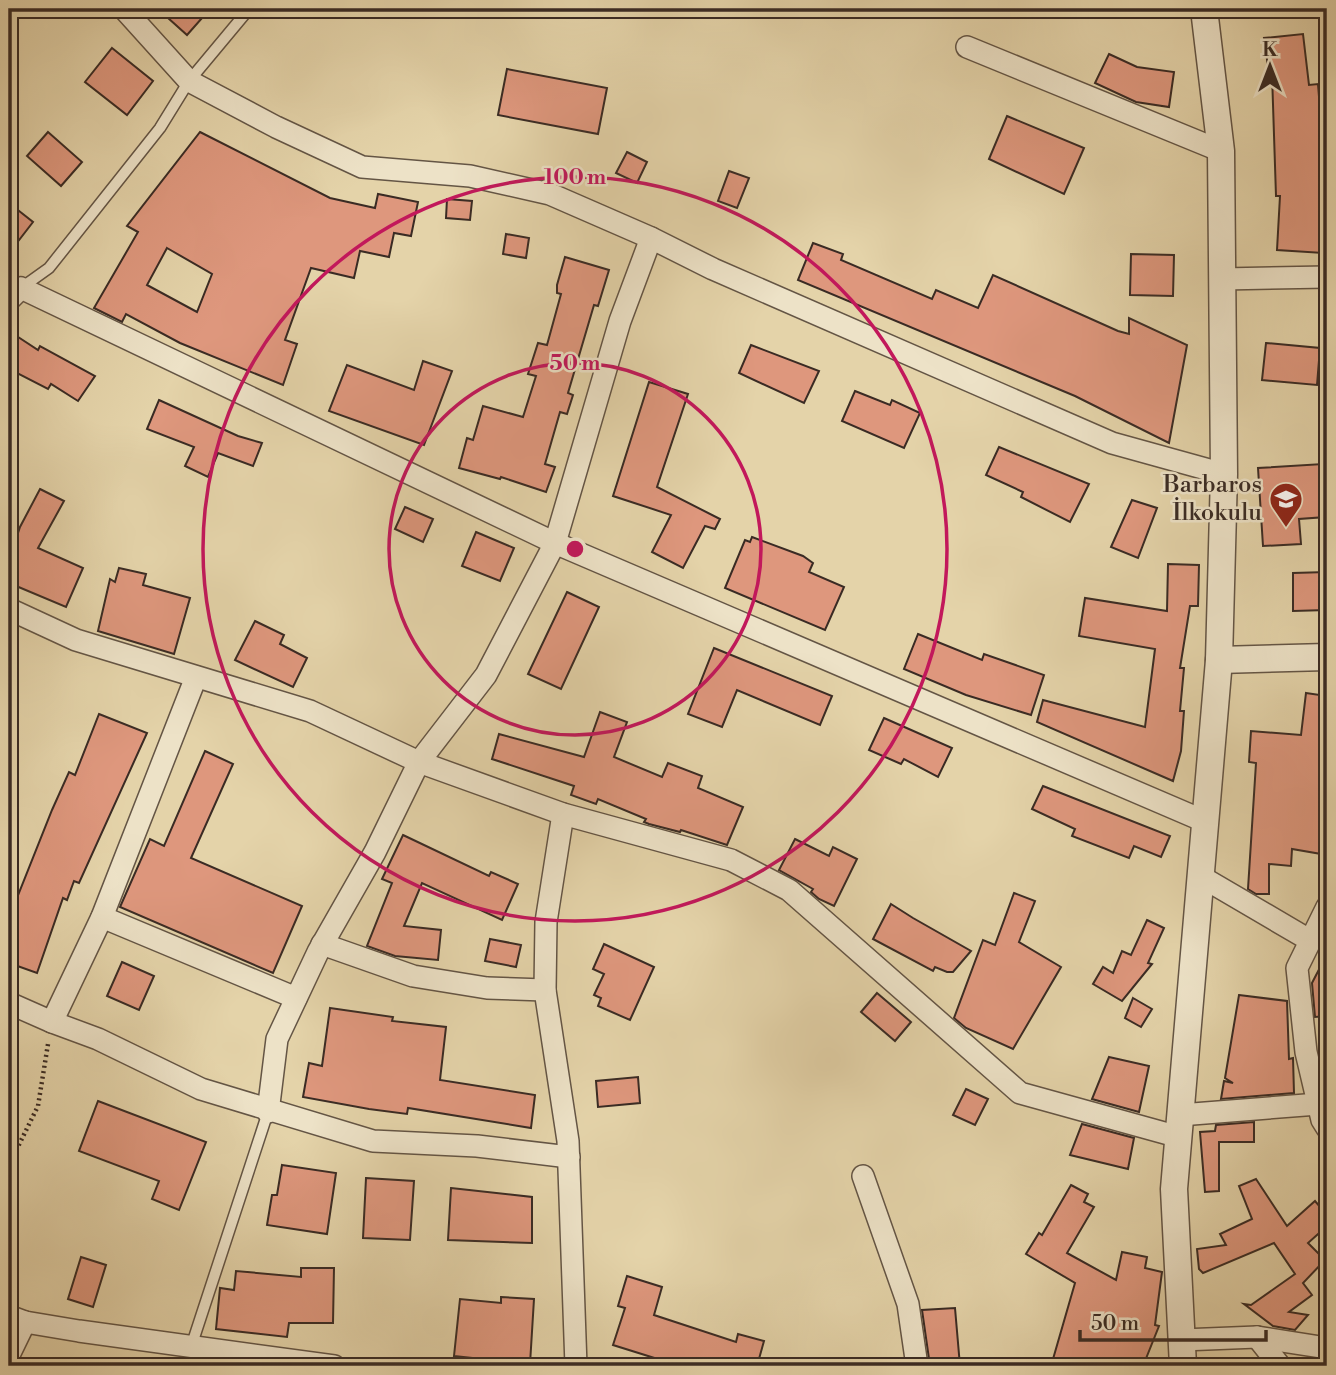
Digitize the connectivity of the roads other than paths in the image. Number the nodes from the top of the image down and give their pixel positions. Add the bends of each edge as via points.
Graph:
1 (124, 9) edge
2 (249, 9) edge
3 (1204, 9) edge
4 (967, 47) dead end
5 (189, 81) junction
6 (1221, 151) junction
7 (651, 238) junction
8 (1327, 277) edge
9 (1222, 279) junction
10 (15, 294) edge
11 (1224, 474) junction
12 (555, 543) junction
13 (9, 609) edge
14 (1327, 657) edge
15 (1219, 660) junction
16 (196, 677) junction
17 (419, 762) junction
18 (563, 814) junction
19 (1204, 821) junction
20 (1200, 876) junction
21 (1327, 907) edge
22 (102, 918) junction
23 (1311, 941) junction
24 (322, 944) junction
25 (545, 990) junction
26 (296, 998) junction
27 (9, 1003) edge
28 (52, 1022) junction
29 (1318, 1104) junction
30 (268, 1112) junction
31 (1180, 1126) junction
32 (1327, 1128) edge
33 (569, 1157) junction
34 (863, 1177) dead end
35 (17, 1319) edge
36 (1257, 1337) junction
37 (1182, 1340) junction
38 (191, 1347) junction
39 (1327, 1348) edge
40 (9, 1355) edge
41 (180, 1366) edge
42 (334, 1366) edge
43 (576, 1366) edge
44 (917, 1366) edge
45 (1183, 1366) edge
46 (1280, 1366) edge

1 - 5 street
2 - 5 lane
3 - 6 street
4 - 6 street
5 - 7 street via 362,167 470,176 550,194
5 - 10 lane via 160,128 49,268
6 - 9 street
7 - 11 street via 713,270 1112,443
7 - 12 street via 620,321
8 - 9 street
9 - 11 street
10 - 12 street
11 - 15 street
12 - 17 street via 486,675
12 - 19 street
13 - 16 street via 76,640
14 - 15 street
15 - 19 street
16 - 17 street via 310,711
16 - 22 street
17 - 18 street
17 - 24 street via 375,852
18 - 25 street via 547,922
18 - 31 street via 731,860 789,890 1020,1093
19 - 20 street
20 - 23 street
20 - 31 street
21 - 23 street
22 - 26 street
22 - 28 street
23 - 29 street via 1297,968 1306,1052
24 - 25 street via 414,976 487,988
24 - 26 street
25 - 33 street
26 - 30 street via 277,1039
27 - 28 street
28 - 30 street via 201,1089
29 - 31 street
29 - 32 street
30 - 33 street via 373,1141
30 - 38 lane
31 - 37 street via 1174,1189
33 - 43 street
34 - 44 street via 908,1304
35 - 38 street
35 - 40 street
36 - 37 street
36 - 39 street
36 - 46 street
37 - 45 street
38 - 41 street
38 - 42 street

